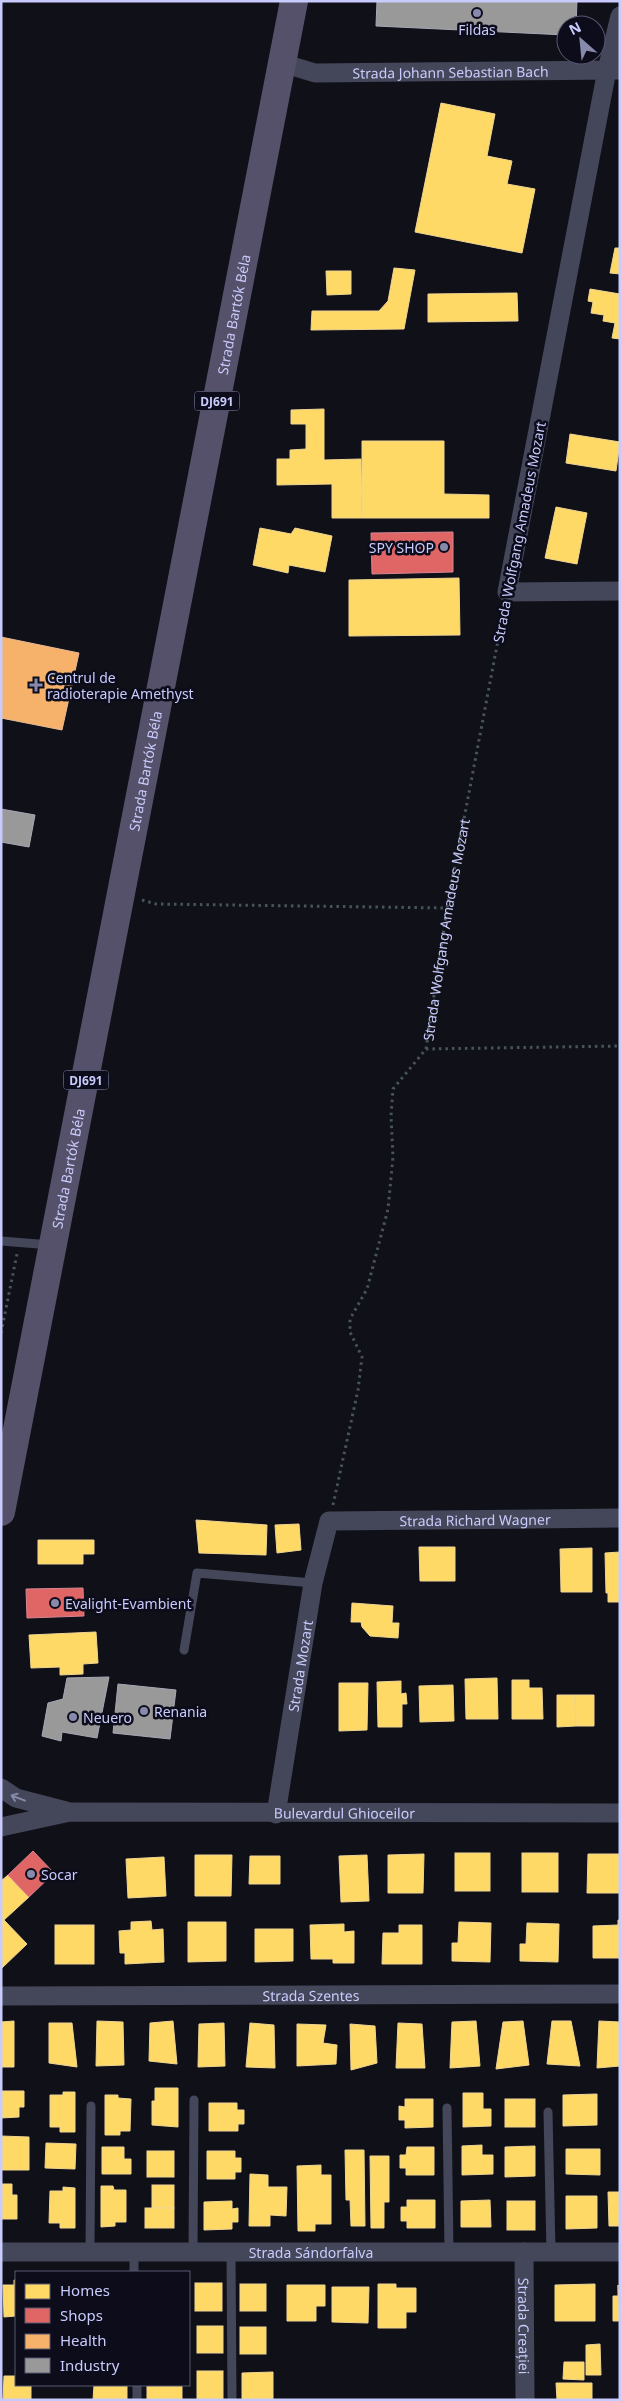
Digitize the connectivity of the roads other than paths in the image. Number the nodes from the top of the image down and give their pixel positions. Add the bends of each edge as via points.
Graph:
1 (294, 1) edge
2 (620, 16) edge
3 (282, 63) junction
4 (613, 70) edge
5 (620, 591) edge
6 (1, 1241) edge
7 (53, 1246) junction
8 (1, 1512) edge
9 (620, 1518) edge
10 (329, 1521) joint
11 (313, 1583) junction
12 (184, 1650) dead end
13 (1, 1788) edge
14 (70, 1812) junction
15 (276, 1814) junction
16 (620, 1814) edge
17 (1, 1826) edge
18 (620, 1994) edge
19 (1, 1996) edge
20 (194, 2100) dead end
21 (91, 2106) dead end
22 (447, 2108) dead end
23 (548, 2112) dead end
24 (1, 2252) edge
25 (90, 2252) junction
26 (134, 2252) junction
27 (193, 2252) junction
28 (231, 2252) junction
29 (448, 2252) junction
30 (524, 2252) junction
31 (551, 2252) junction
32 (620, 2252) edge
33 (134, 2271) edge
34 (137, 2386) edge
35 (137, 2400) edge
36 (232, 2400) edge
37 (525, 2400) edge

1 - 3 main road, Strada Bartók Béla / DJ691
2 - 4 street, Strada Wolfgang Amadeus Mozart
3 - 4 street, Strada Johann Sebastian Bach via 315,73
3 - 7 main road, Strada Bartók Béla / DJ691
4 - 5 street, Strada Wolfgang Amadeus Mozart via 507,592
6 - 7 lane
7 - 8 main road, Strada Bartók Béla / DJ691
9 - 10 street, Strada Richard Wagner
10 - 11 street, Strada Mozart
11 - 12 lane via 197,1573
11 - 15 street, Strada Mozart
14 -> 13 street, Bulevardul Ghioceilor via 16,1798
14 - 15 street, Bulevardul Ghioceilor
14 - 17 street, Bulevardul Ghioceilor
15 - 16 street, Bulevardul Ghioceilor
18 - 19 street, Strada Szentes
20 - 27 lane
21 - 25 lane
22 - 29 lane
23 - 31 lane
24 - 25 street, Strada Sándorfalva
25 - 26 street, Strada Sándorfalva
26 - 27 street, Strada Sándorfalva
26 - 33 lane
27 - 28 street, Strada Sándorfalva
28 - 29 street, Strada Sándorfalva
28 - 36 lane
29 - 30 street, Strada Sándorfalva
30 - 31 street, Strada Sándorfalva
30 - 37 street, Strada Creației
31 - 32 street, Strada Sándorfalva
34 - 35 lane

